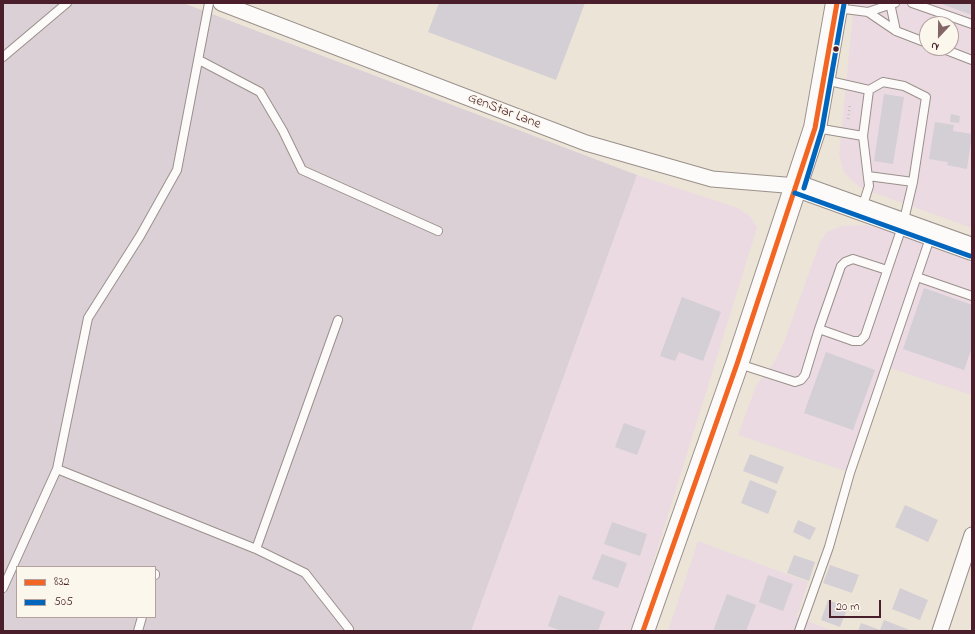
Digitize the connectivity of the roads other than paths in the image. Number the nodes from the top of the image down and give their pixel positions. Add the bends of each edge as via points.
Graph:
1 (67, 3) edge
2 (209, 3) edge
3 (221, 3) edge
4 (892, 3) edge
5 (912, 3) edge
6 (837, 5) edge
7 (868, 12) junction
8 (972, 24) edge
9 (896, 31) junction
10 (919, 40) edge
11 (959, 55) edge
12 (3, 57) edge
13 (199, 60) junction
14 (972, 60) edge
15 (824, 80) junction
16 (869, 90) junction
17 (816, 128) junction
18 (863, 136) junction
19 (868, 176) junction
20 (913, 182) junction
21 (797, 186) junction
22 (862, 209) junction
23 (903, 224) junction
24 (438, 231) dead end
25 (932, 235) junction
26 (972, 249) edge
27 (887, 270) junction
28 (917, 277) junction
29 (972, 296) edge
30 (338, 320) dead end
31 (819, 329) junction
32 (737, 364) junction
33 (57, 469) junction
34 (972, 535) edge
35 (256, 549) junction
36 (3, 588) edge
37 (142, 618) edge
38 (138, 631) edge
39 (349, 631) edge
40 (643, 631) edge
41 (799, 631) edge
42 (940, 631) edge

1 - 12 lane
2 - 13 lane
3 - 21 street, GenStar Lane via 586,143 712,179
4 - 7 lane
4 - 9 lane
5 - 8 lane
6 - 7 lane
6 - 15 main road
7 - 9 lane
9 - 10 lane
11 - 14 lane
13 - 24 lane via 260,92 284,131 302,170
13 - 33 lane via 177,170 140,236 88,318
15 - 16 lane
15 - 17 main road
16 - 18 lane
16 - 20 lane via 883,82 904,86 926,97
17 - 18 lane
17 - 21 main road
18 - 19 lane
19 - 20 lane
19 - 22 lane via 869,186
20 - 23 lane
21 - 22 main road
21 - 32 main road
22 - 23 main road
23 - 25 main road
23 - 27 lane
25 - 26 main road
25 - 28 lane
27 - 31 lane via 853,259 845,262 841,266
27 - 31 lane via 865,336 860,341
28 - 29 lane
28 - 41 lane
30 - 35 lane
31 - 32 lane via 805,375 801,380 795,382
32 - 40 main road
33 - 35 lane
33 - 36 lane
34 - 42 street
35 - 39 lane via 305,573
37 - 38 lane

